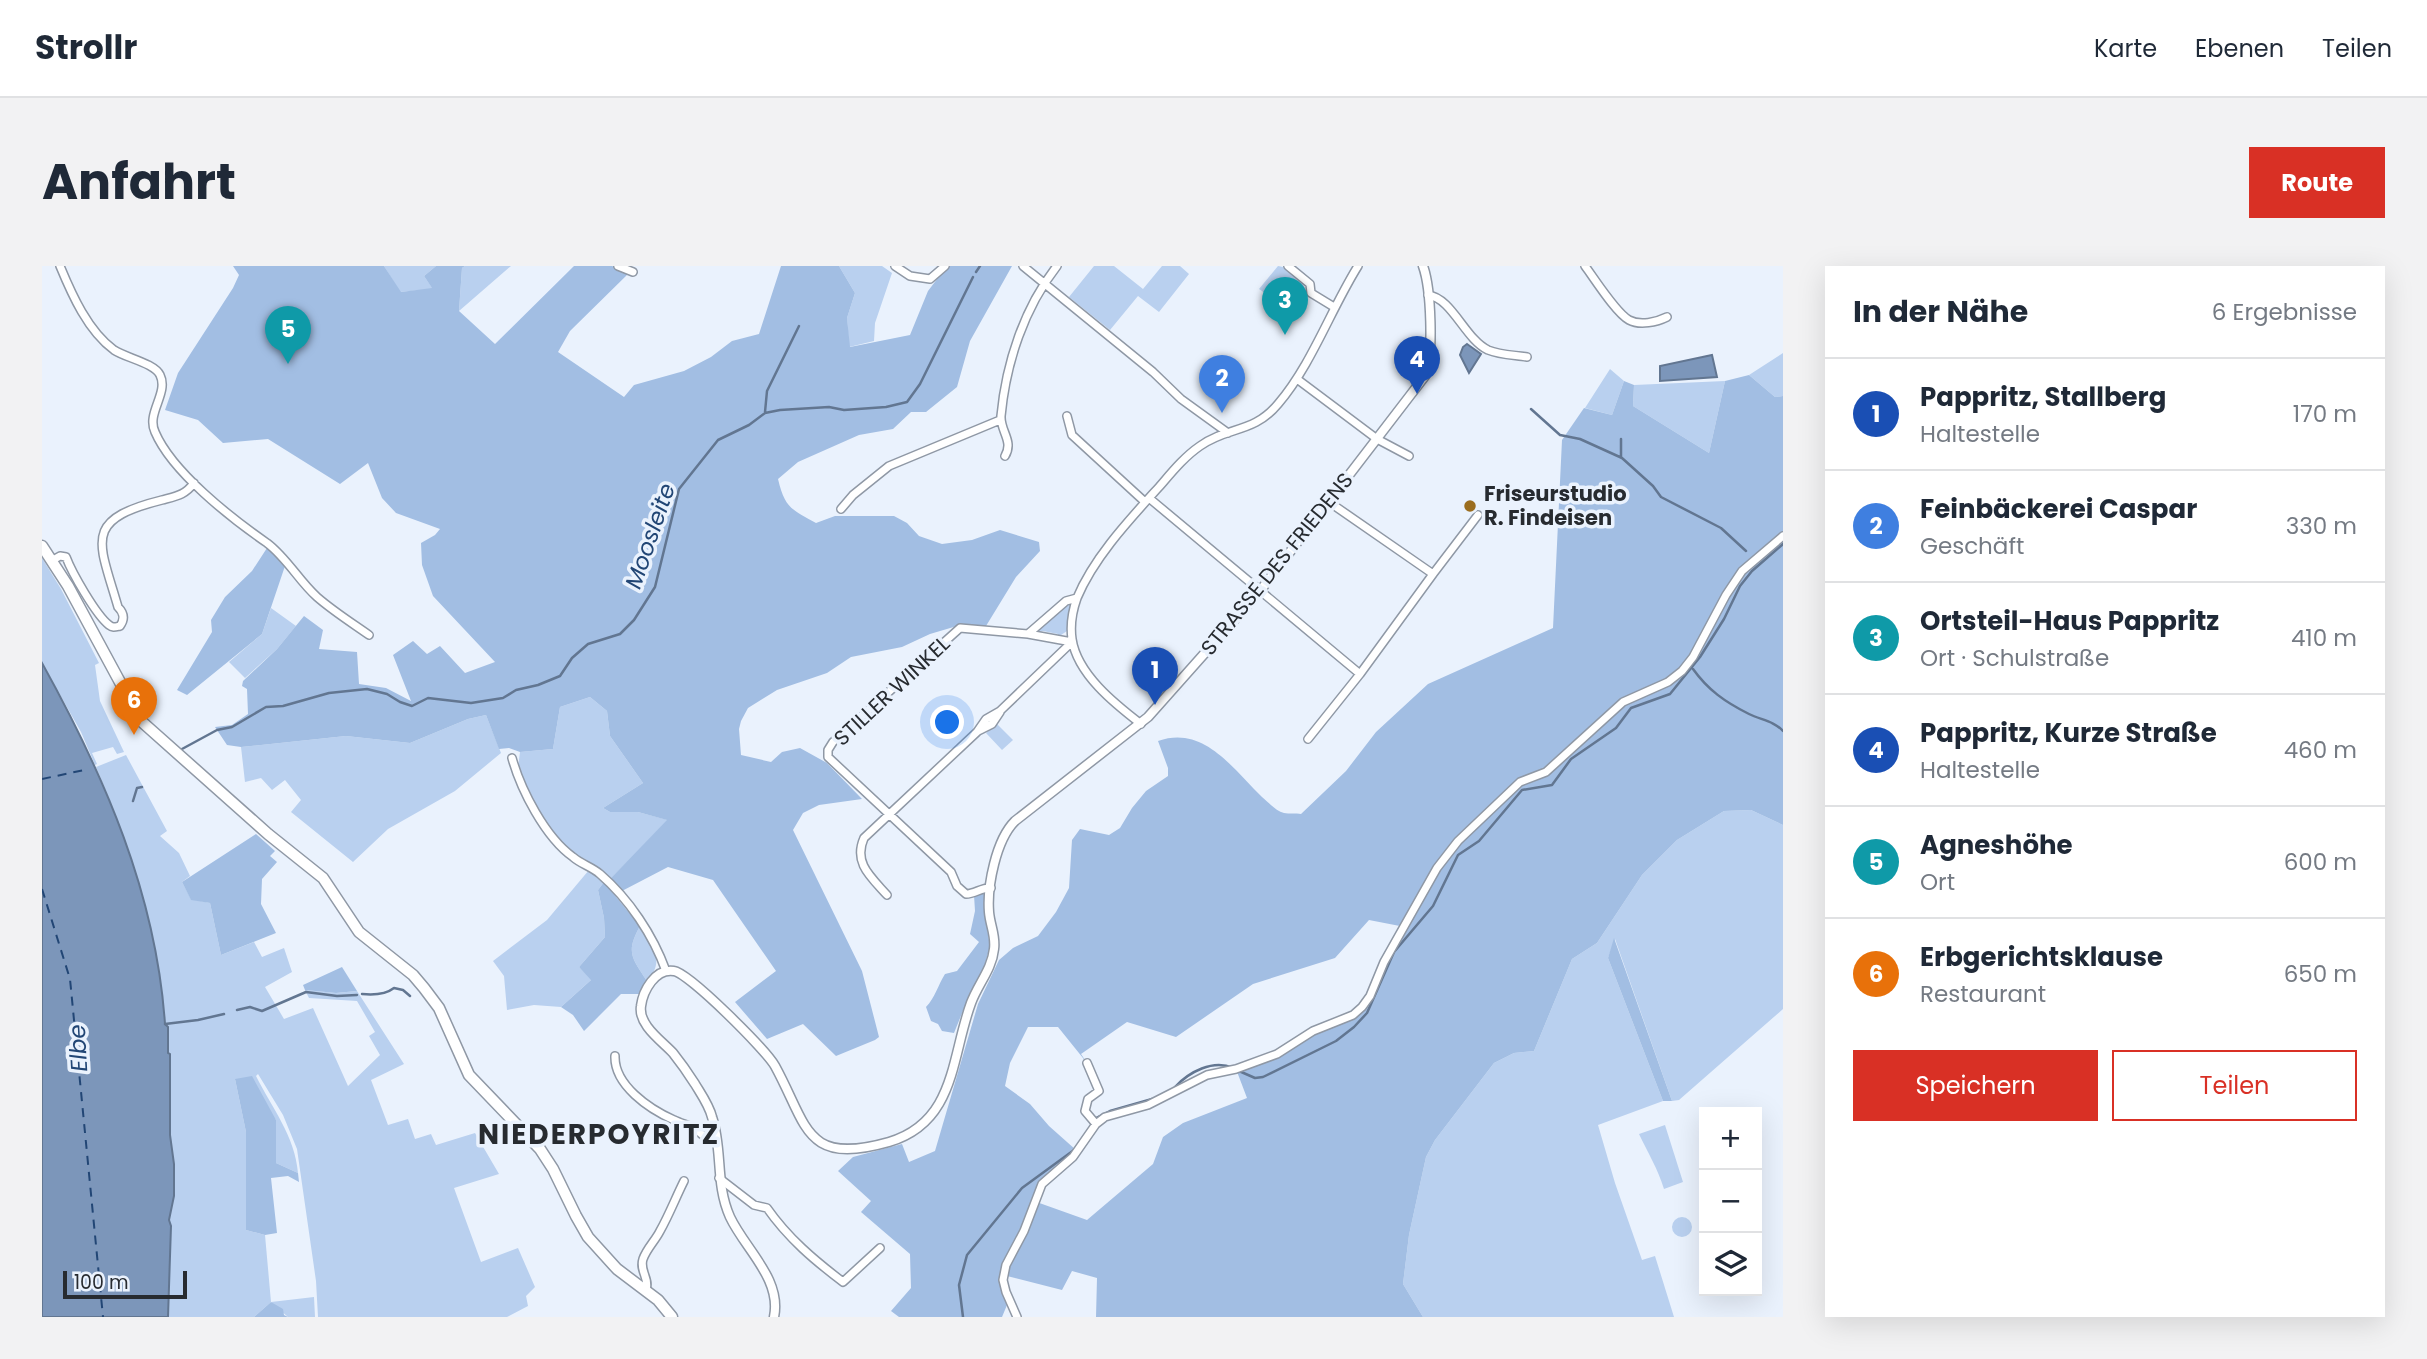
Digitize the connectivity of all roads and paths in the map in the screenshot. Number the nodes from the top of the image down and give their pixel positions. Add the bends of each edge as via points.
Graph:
1 (60, 266) edge
2 (618, 266) edge
3 (895, 266) edge
4 (945, 266) edge
5 (1023, 266) edge
6 (1057, 266) edge
7 (1288, 266) edge
8 (1358, 266) edge
9 (1423, 266) edge
10 (1585, 266) edge
11 (633, 272) dead end
12 (1045, 282) junction
13 (1428, 295) junction
14 (1334, 307) junction
15 (1667, 317) dead end
16 (1527, 357) dead end
17 (1297, 379) junction
18 (1067, 416) dead end
19 (1000, 419) junction
20 (1228, 433) junction
21 (1377, 439) junction
22 (1005, 456) dead end
23 (1409, 456) dead end
24 (194, 483) junction
25 (1147, 500) junction
26 (1329, 502) junction
27 (841, 509) dead end
28 (1478, 515) dead end
29 (1783, 536) edge
30 (42, 546) edge
31 (52, 560) junction
32 (1433, 575) junction
33 (1260, 591) junction
34 (1077, 598) junction
35 (1028, 634) junction
36 (369, 635) dead end
37 (1072, 642) junction
38 (1360, 674) junction
39 (1141, 724) junction
40 (1308, 739) dead end
41 (512, 758) dead end
42 (898, 805) junction
43 (888, 813) junction
44 (899, 823) junction
45 (991, 888) junction
46 (887, 895) dead end
47 (666, 971) junction
48 (615, 1056) dead end
49 (1087, 1063) dead end
50 (1096, 1124) junction
51 (716, 1143) junction
52 (719, 1178) junction
53 (684, 1181) dead end
54 (880, 1248) dead end
55 (646, 1290) junction
56 (672, 1317) edge
57 (774, 1317) edge
58 (1017, 1317) edge

1 - 24 street via 72,296 113,349 160,376 153,430
2 - 11 street
3 - 4 street via 910,276 930,279
5 - 12 street
6 - 12 street
7 - 14 street via 1310,284 1311,293
8 - 14 street
9 - 13 street, STRASSE DES FRIEDENS
10 - 15 street via 1630,321 1656,322
12 - 19 street via 1020,332
12 - 20 street via 1181,399
13 - 16 street via 1443,303 1481,346
13 - 21 street, STRASSE DES FRIEDENS via 1427,371
14 - 17 street
17 - 20 street via 1264,419
17 - 21 street
18 - 25 street via 1072,435
19 - 22 street via 1009,444
19 - 27 street via 888,466
20 - 25 street via 1187,456
21 - 23 street
21 - 26 street, STRASSE DES FRIEDENS
24 - 31 street via 186,494 126,510 102,530 101,548 123,614 120,626 108,624 66,557
24 - 36 street via 267,544 317,597
25 - 33 street
25 - 34 street via 1118,532
26 - 32 street
26 - 33 street, STRASSE DES FRIEDENS
28 - 32 street
29 - 50 street via 1742,571 1682,671 1623,702 1546,772 1520,782 1458,841 1437,868 1362,1007 1277,1054 1207,1075 1148,1105
30 - 31 main road
31 - 55 main road via 141,722 323,878 359,932 413,975 439,1008 469,1075 540,1149 595,1246
32 - 38 street
33 - 38 street
33 - 39 street, STRASSE DES FRIEDENS
34 - 35 street via 1066,601
34 - 37 street
35 - 37 street
35 - 43 street, STILLER WINKEL via 960,628 833,742 828,757
37 - 39 street via 1088,675
37 - 42 street via 992,724 977,732
38 - 40 street
39 - 45 street, STRASSE DES FRIEDENS via 1008,827 998,846
41 - 47 street via 518,778 549,831 572,857 617,892 650,934
42 - 43 street
42 - 44 street
43 - 44 street
43 - 46 street via 864,838 859,856
44 - 45 street via 951,872 966,894
45 - 47 street, STRASSE DES FRIEDENS via 994,950 972,1000 941,1103 918,1129 875,1145 852,1149 821,1143 805,1129 762,1050 695,984 681,973
47 - 51 street via 650,982 640,1010 645,1024 705,1100 713,1117
48 - 51 street via 614,1068 640,1100
49 - 50 street via 1099,1091 1088,1100 1085,1111
50 - 58 street via 1073,1157 1042,1184 1006,1265 1003,1280
51 - 52 street
52 - 54 street via 754,1205 766,1208 805,1253 843,1282
52 - 57 street via 729,1216 770,1281
53 - 55 street via 643,1259
55 - 56 main road

